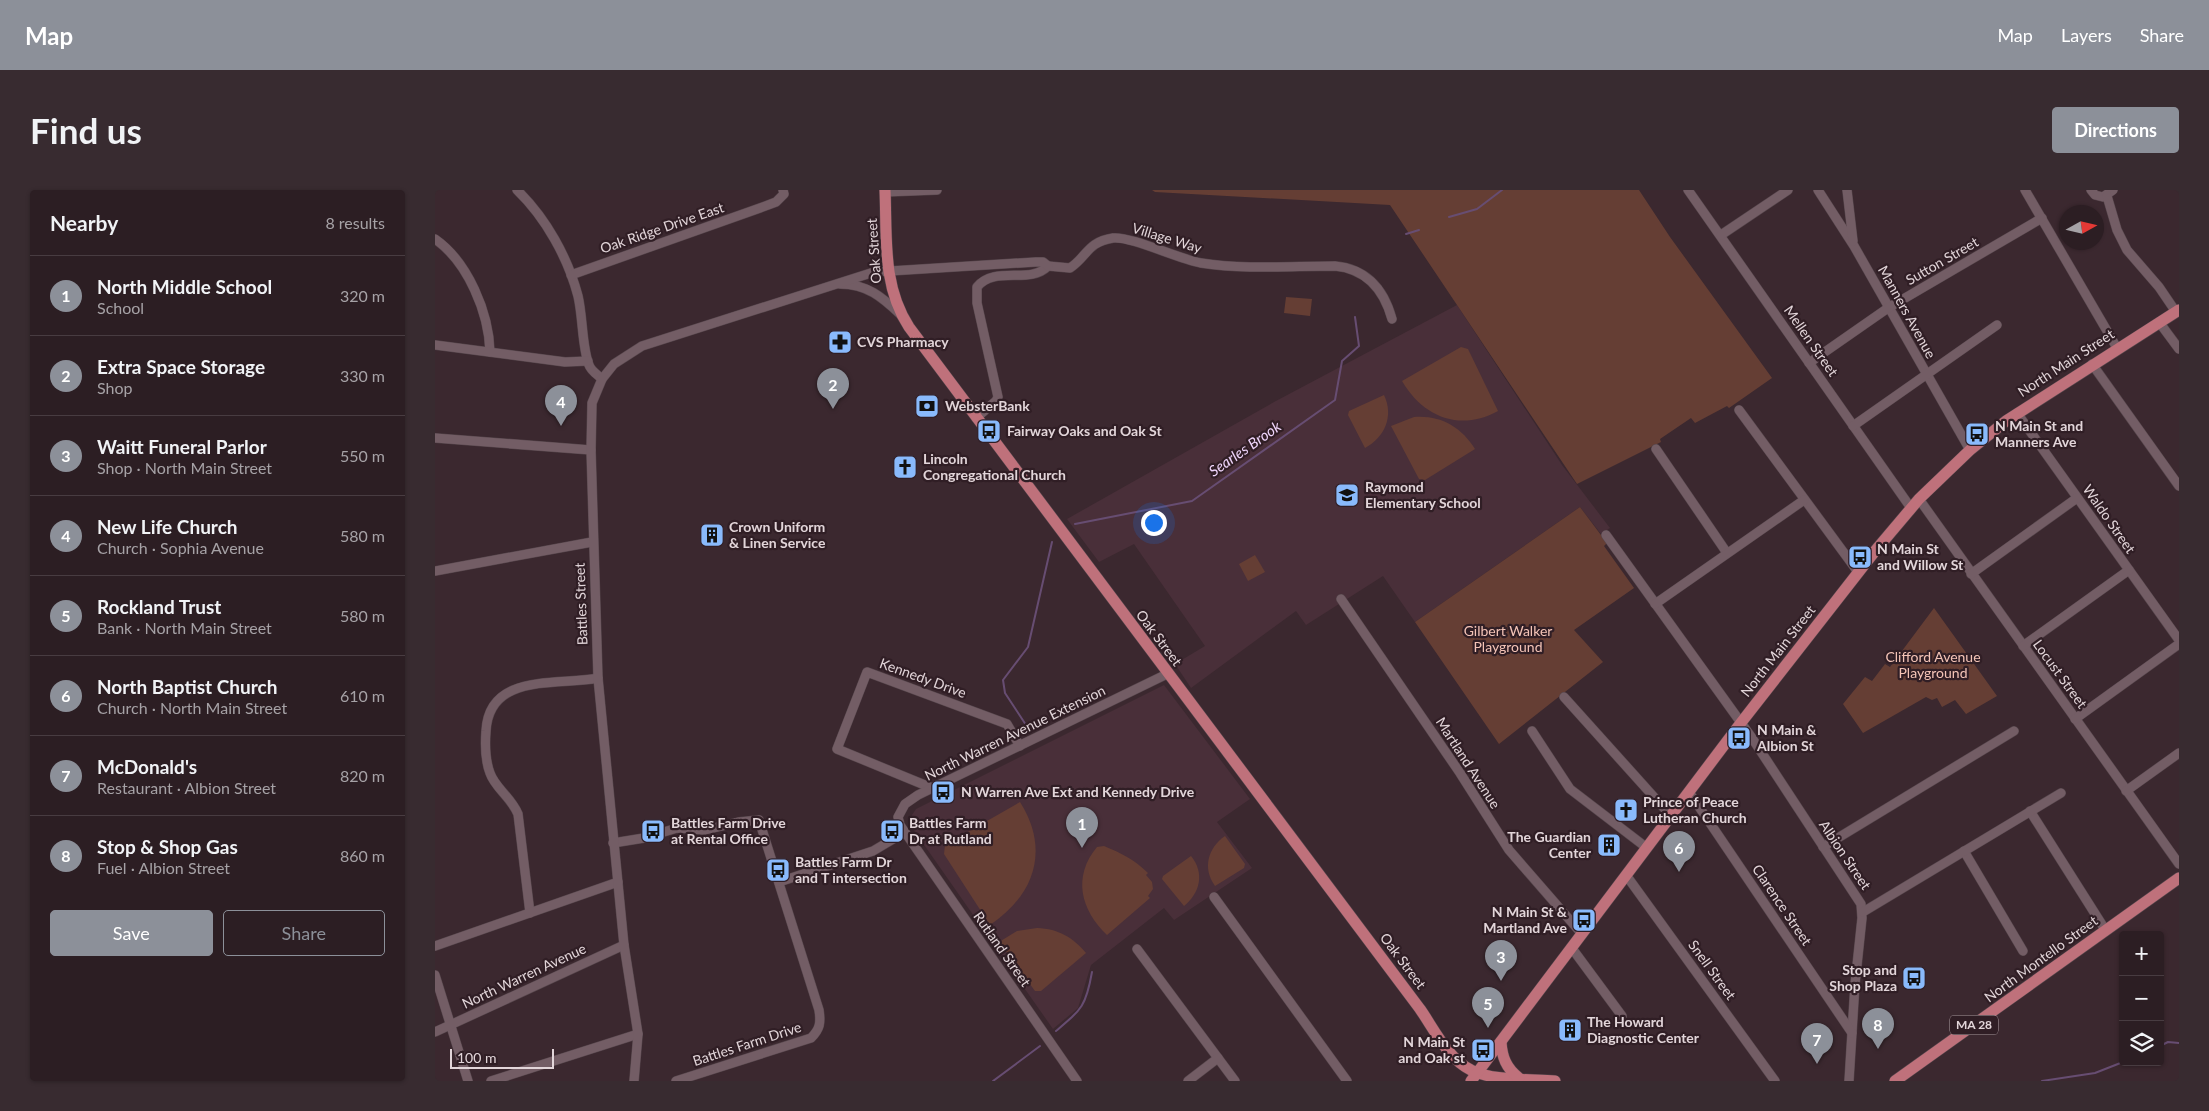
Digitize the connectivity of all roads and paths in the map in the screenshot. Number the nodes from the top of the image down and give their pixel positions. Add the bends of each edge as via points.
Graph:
1 (517, 190) edge
2 (783, 190) edge
3 (937, 190) edge
4 (1689, 190) edge
5 (1788, 190) edge
6 (1818, 190) edge
7 (1847, 190) edge
8 (2025, 190) edge
9 (2091, 190) edge
10 (885, 191) edge
11 (2110, 193) edge
12 (2042, 218) junction
13 (1721, 235) junction
14 (435, 239) edge
15 (1854, 246) junction
16 (1048, 266) junction
17 (888, 270) junction
18 (571, 275) junction
19 (833, 285) junction
20 (1888, 308) junction
21 (2177, 311) edge
22 (902, 316) junction
23 (1392, 318) dead end
24 (2159, 322) junction
25 (1997, 326) dead end
26 (435, 345) edge
27 (2117, 348) junction
28 (2179, 349) edge
29 (490, 352) junction
30 (588, 361) junction
31 (1809, 363) junction
32 (2092, 364) junction
33 (1926, 375) junction
34 (602, 379) junction
35 (1739, 410) dead end
36 (2017, 413) junction
37 (976, 418) junction
38 (1853, 426) junction
39 (435, 438) edge
40 (591, 450) junction
41 (1656, 450) dead end
42 (1970, 450) junction
43 (2179, 486) edge
44 (2077, 498) junction
45 (1919, 499) junction
46 (1803, 500) junction
47 (1911, 508) junction
48 (1607, 535) dead end
49 (592, 542) junction
50 (1727, 553) junction
51 (2129, 570) junction
52 (435, 571) edge
53 (1858, 572) junction
54 (1971, 574) junction
55 (1341, 599) dead end
56 (1655, 604) junction
57 (2179, 640) edge
58 (2179, 644) edge
59 (2023, 646) junction
60 (1167, 674) junction
61 (598, 678) junction
62 (1564, 697) dead end
63 (2075, 719) junction
64 (1740, 724) junction
65 (1532, 731) dead end
66 (2014, 732) dead end
67 (1020, 746) junction
68 (2179, 753) edge
69 (933, 788) junction
70 (2126, 791) junction
71 (1689, 792) junction
72 (2061, 793) dead end
73 (2030, 811) junction
74 (1671, 816) junction
75 (905, 832) junction
76 (613, 843) junction
77 (1823, 847) junction
78 (1647, 848) junction
79 (1963, 851) junction
80 (2179, 864) edge
81 (1626, 875) junction
82 (2179, 878) edge
83 (618, 882) junction
84 (779, 882) junction
85 (1214, 897) dead end
86 (530, 912) junction
87 (1863, 912) junction
88 (2106, 930) junction
89 (1582, 934) junction
90 (624, 945) junction
91 (435, 946) edge
92 (1571, 947) junction
93 (1137, 948) dead end
94 (2023, 951) dead end
95 (435, 974) edge
96 (1622, 1016) dead end
97 (451, 1024) junction
98 (435, 1032) edge
99 (1852, 1033) junction
100 (638, 1034) junction
101 (1501, 1042) junction
102 (1218, 1058) junction
103 (1474, 1077) edge
104 (1495, 1078) edge
105 (1519, 1078) junction
106 (468, 1081) edge
107 (491, 1081) edge
108 (634, 1081) edge
109 (676, 1081) edge
110 (1077, 1081) edge
111 (1188, 1081) edge
112 (1235, 1081) edge
113 (1347, 1081) edge
114 (1555, 1081) edge
115 (1775, 1081) edge
116 (1849, 1081) edge
117 (1895, 1081) edge

1 - 18 street via 550,232
2 - 18 street, Oak Ridge Drive East via 784,194 776,202
3 - 10 street
4 - 13 street, Mellen Street
5 - 13 street
6 - 15 street, Manners Avenue
7 - 15 street
8 - 12 street
9 - 11 street via 2099,197
10 - 17 main road, Oak Street
11 - 21 street via 2117,230 2127,250
12 - 20 street, Sutton Street
12 - 27 street
13 - 31 street, Mellen Street
14 - 29 street via 457,261 478,298 488,330
15 - 20 street, Manners Avenue
16 - 17 street, Battles Street via 1043,262
16 - 23 street, Village Way via 1070,268 1091,247 1116,238 1181,258 1221,266 1340,266 1360,273 1377,286
16 - 37 street, Village Way via 1035,273 989,277 977,287 977,303 998,397
17 - 19 street, Battles Street
17 - 22 main road, Oak Street
18 - 30 street via 583,320
19 - 22 street, Battles Street via 854,285 871,290
19 - 34 street, Battles Street via 642,346 613,364
20 - 31 street, Sutton Street
20 - 33 street, Manners Avenue
21 - 24 main road, North Main Street
22 - 37 main road, Oak Street
24 - 27 main road, North Main Street
24 - 28 street
25 - 33 street
26 - 29 street
27 - 32 main road, North Main Street
29 - 30 street via 565,362
30 - 34 street
31 - 38 street, Mellen Street
32 - 36 main road, North Main Street
32 - 43 street
33 - 38 street
33 - 42 street, Manners Avenue
34 - 40 street, Battles Street via 592,403
35 - 46 street
36 - 42 main road, North Main Street
36 - 44 street, Waldo Street
37 - 60 main road, Oak Street
38 - 47 street, Mellen Street
39 - 40 street
40 - 49 street, Battles Street
41 - 50 street
42 - 45 main road, North Main Street
44 - 51 street, Waldo Street
44 - 54 street
45 - 47 main road, North Main Street
45 - 54 street, Locust Street
46 - 50 street
46 - 53 street
47 - 53 main road, North Main Street
48 - 56 street, Albion Street
49 - 52 street
49 - 61 street, Battles Street
50 - 56 street
51 - 57 street, Waldo Street
51 - 59 street
53 - 64 main road, North Main Street
54 - 59 street, Locust Street
55 - 89 street, Martland Avenue via 1509,850
56 - 64 street, Albion Street
58 - 63 street
59 - 63 street, Locust Street
60 - 67 street, North Warren Avenue Extension
60 - 103 main road, Oak Street via 1450,1052
61 - 76 street, Battles Street
61 - 86 street via 516,688 496,700 487,720 485,747 490,773 513,802 518,814
62 - 74 street
63 - 70 street, Locust Street
64 - 71 main road, North Main Street
64 - 77 street, Albion Street
65 - 78 street via 1570,789
66 - 77 street
67 - 69 street, North Warren Avenue Extension
67 - 69 street, Kennedy Drive via 1007,724 867,672 837,749
68 - 70 street
69 - 75 street, North Warren Avenue Extension via 900,810 898,817
70 - 80 street, Locust Street
71 - 74 main road, North Main Street
71 - 99 street, Clarence Street
72 - 73 street
73 - 79 street
73 - 88 street
74 - 78 main road, North Main Street
75 - 84 street via 884,847
75 - 110 street, Rutland Street
76 - 83 street, Battles Street
76 - 84 street, Battles Farm Drive via 677,828 704,830 759,820
77 - 87 street, Albion Street via 1859,900
78 - 81 main road, North Main Street
79 - 87 street
79 - 94 street
81 - 89 main road, North Main Street
81 - 115 street, Snell Street
82 - 88 main road, North Montello Street / MA 28
83 - 86 street
83 - 90 street, Battles Street
84 - 109 street, Battles Farm Drive via 819,1010 818,1030 811,1038
85 - 113 street
86 - 91 street
87 - 99 street, Albion Street
88 - 117 main road, North Montello Street / MA 28
89 - 92 main road, North Main Street
90 - 97 street, North Warren Avenue
90 - 100 street, Battles Street
92 - 96 street
92 - 101 main road, North Main Street
93 - 102 street
95 - 97 street
97 - 98 street, North Warren Avenue
97 - 106 street
99 - 116 street, Albion Street
100 - 107 street
100 - 108 street, Battles Street
101 - 103 main road, North Main Street
101 - 105 main road via 1506,1065
102 - 111 street
102 - 112 street
103 - 104 main road
104 - 105 main road
105 - 114 main road

